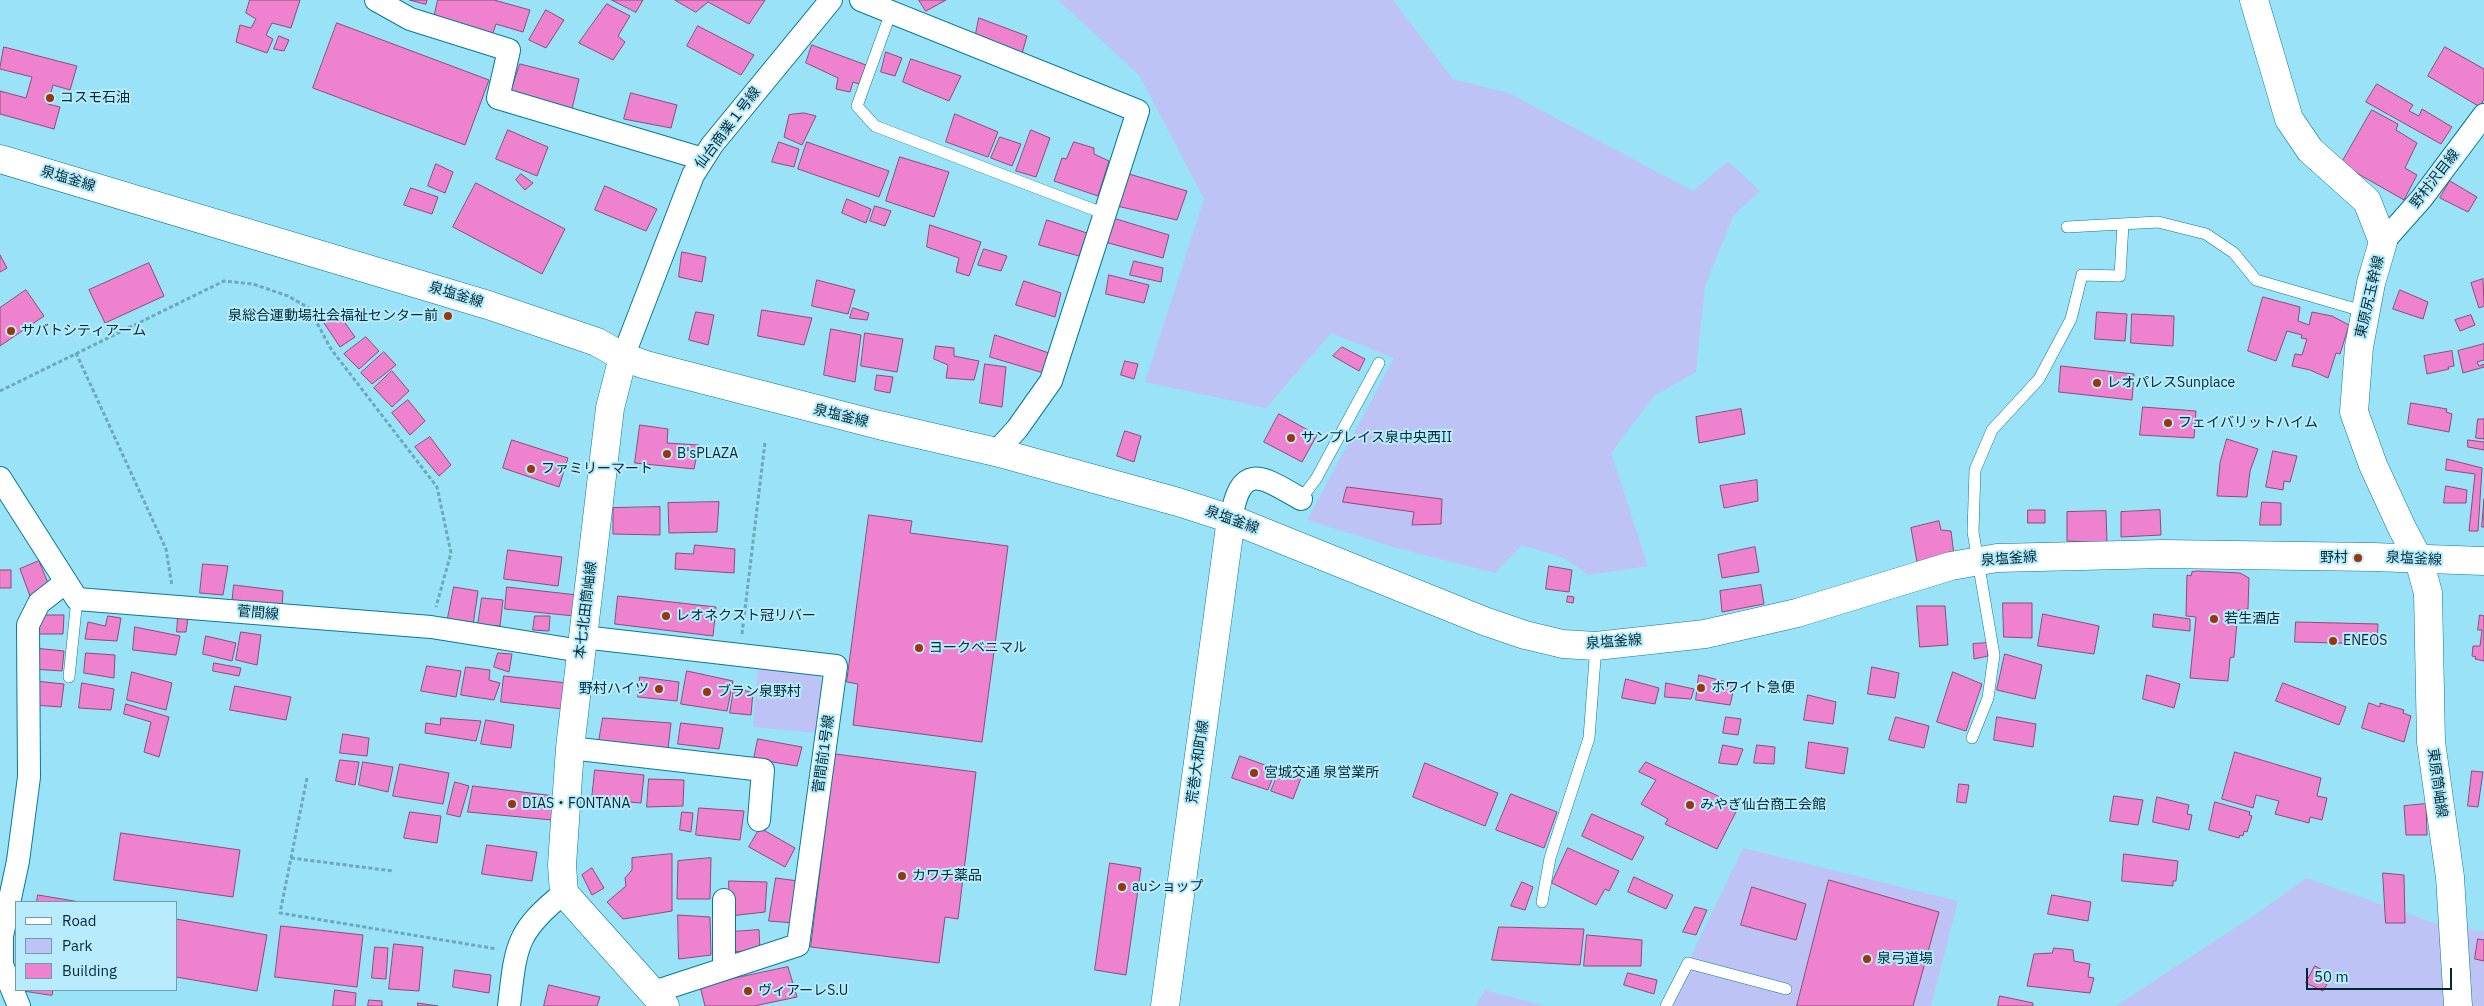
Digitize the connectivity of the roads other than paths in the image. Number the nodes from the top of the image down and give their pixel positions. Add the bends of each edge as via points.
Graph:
1 (376, 0) edge
2 (831, 0) edge
3 (861, 0) edge
4 (2254, 0) edge
5 (891, 12) junction
6 (2484, 114) edge
7 (0, 159) edge
8 (703, 159) junction
9 (1105, 214) junction
10 (2123, 224) junction
11 (2067, 227) dead end
12 (2383, 242) junction
13 (2366, 312) junction
14 (623, 357) junction
15 (1379, 363) dead end
16 (996, 452) junction
17 (0, 478) edge
18 (1301, 499) joint
19 (1231, 519) junction
20 (2419, 560) junction
21 (1978, 561) junction
22 (2484, 561) edge
23 (71, 590) junction
24 (582, 644) junction
25 (1596, 646) junction
26 (69, 677) dead end
27 (1972, 738) dead end
28 (570, 748) junction
29 (759, 820) dead end
30 (564, 892) junction
31 (724, 900) dead end
32 (1542, 902) dead end
33 (724, 969) junction
34 (1786, 990) dead end
35 (11, 999) edge
36 (660, 999) edge
37 (509, 1006) edge
38 (1165, 1006) edge
39 (1666, 1006) edge
40 (2458, 1006) edge

1 - 8 street via 410,19 509,50 498,98
2 - 8 street, 仙台商業１号線 via 751,95
3 - 5 street
4 - 12 main road, 東原尻玉幹線 via 2289,119 2310,150 2367,201
5 - 9 lane via 857,106 875,126
5 - 9 street via 1138,111
6 - 12 street, 野村沢目線 via 2422,198
7 - 14 main road, 泉塩釜線 via 488,305 597,342
8 - 14 street, 仙台商業１号線 via 693,174
9 - 16 street via 1052,381
10 - 11 lane
10 - 13 lane via 2158,222 2206,234 2234,253 2256,280
10 - 21 lane via 2120,276 2082,274 2070,319 2039,379 1992,430 1985,446 1975,470 1973,532
12 - 13 main road, 東原尻玉幹線
13 - 20 main road, 東原尻玉幹線 via 2359,347 2354,412 2373,466
14 - 16 main road, 泉塩釜線 via 755,394
14 - 24 main road, 本七北田筒岫線 via 610,408
15 - 18 lane via 1316,479
16 - 19 main road, 泉塩釜線
17 - 23 street
18 - 19 street via 1258,477 1247,480 1234,502
19 - 25 main road, 泉塩釜線 via 1484,621 1563,644
19 - 38 main road, 荒巻大和町線
20 - 21 main road, 泉塩釜線 via 2163,554
20 - 22 main road, 泉塩釜線
20 - 40 main road, 東原筒岫線 via 2428,592 2431,742 2450,877
21 - 25 main road, 泉塩釜線 via 1951,566 1797,613 1706,634
21 - 27 lane via 1994,655 1988,698
23 - 24 street, 菅間線 via 175,606 431,627
23 - 26 lane
23 - 35 street via 39,603 28,625 29,777 18,861 2,936 2,965
24 - 28 main road, 本七北田筒岫線
24 - 33 street, 菅間前1号線 via 740,655 836,666 798,944
25 - 32 lane via 1589,738 1550,858
28 - 29 street via 763,770
28 - 30 main road, 本七北田筒岫線 via 562,865
30 - 36 main road
30 - 37 street via 528,925 515,952
31 - 33 street
33 - 36 street, 菅間前1号線
34 - 39 lane via 1688,963

